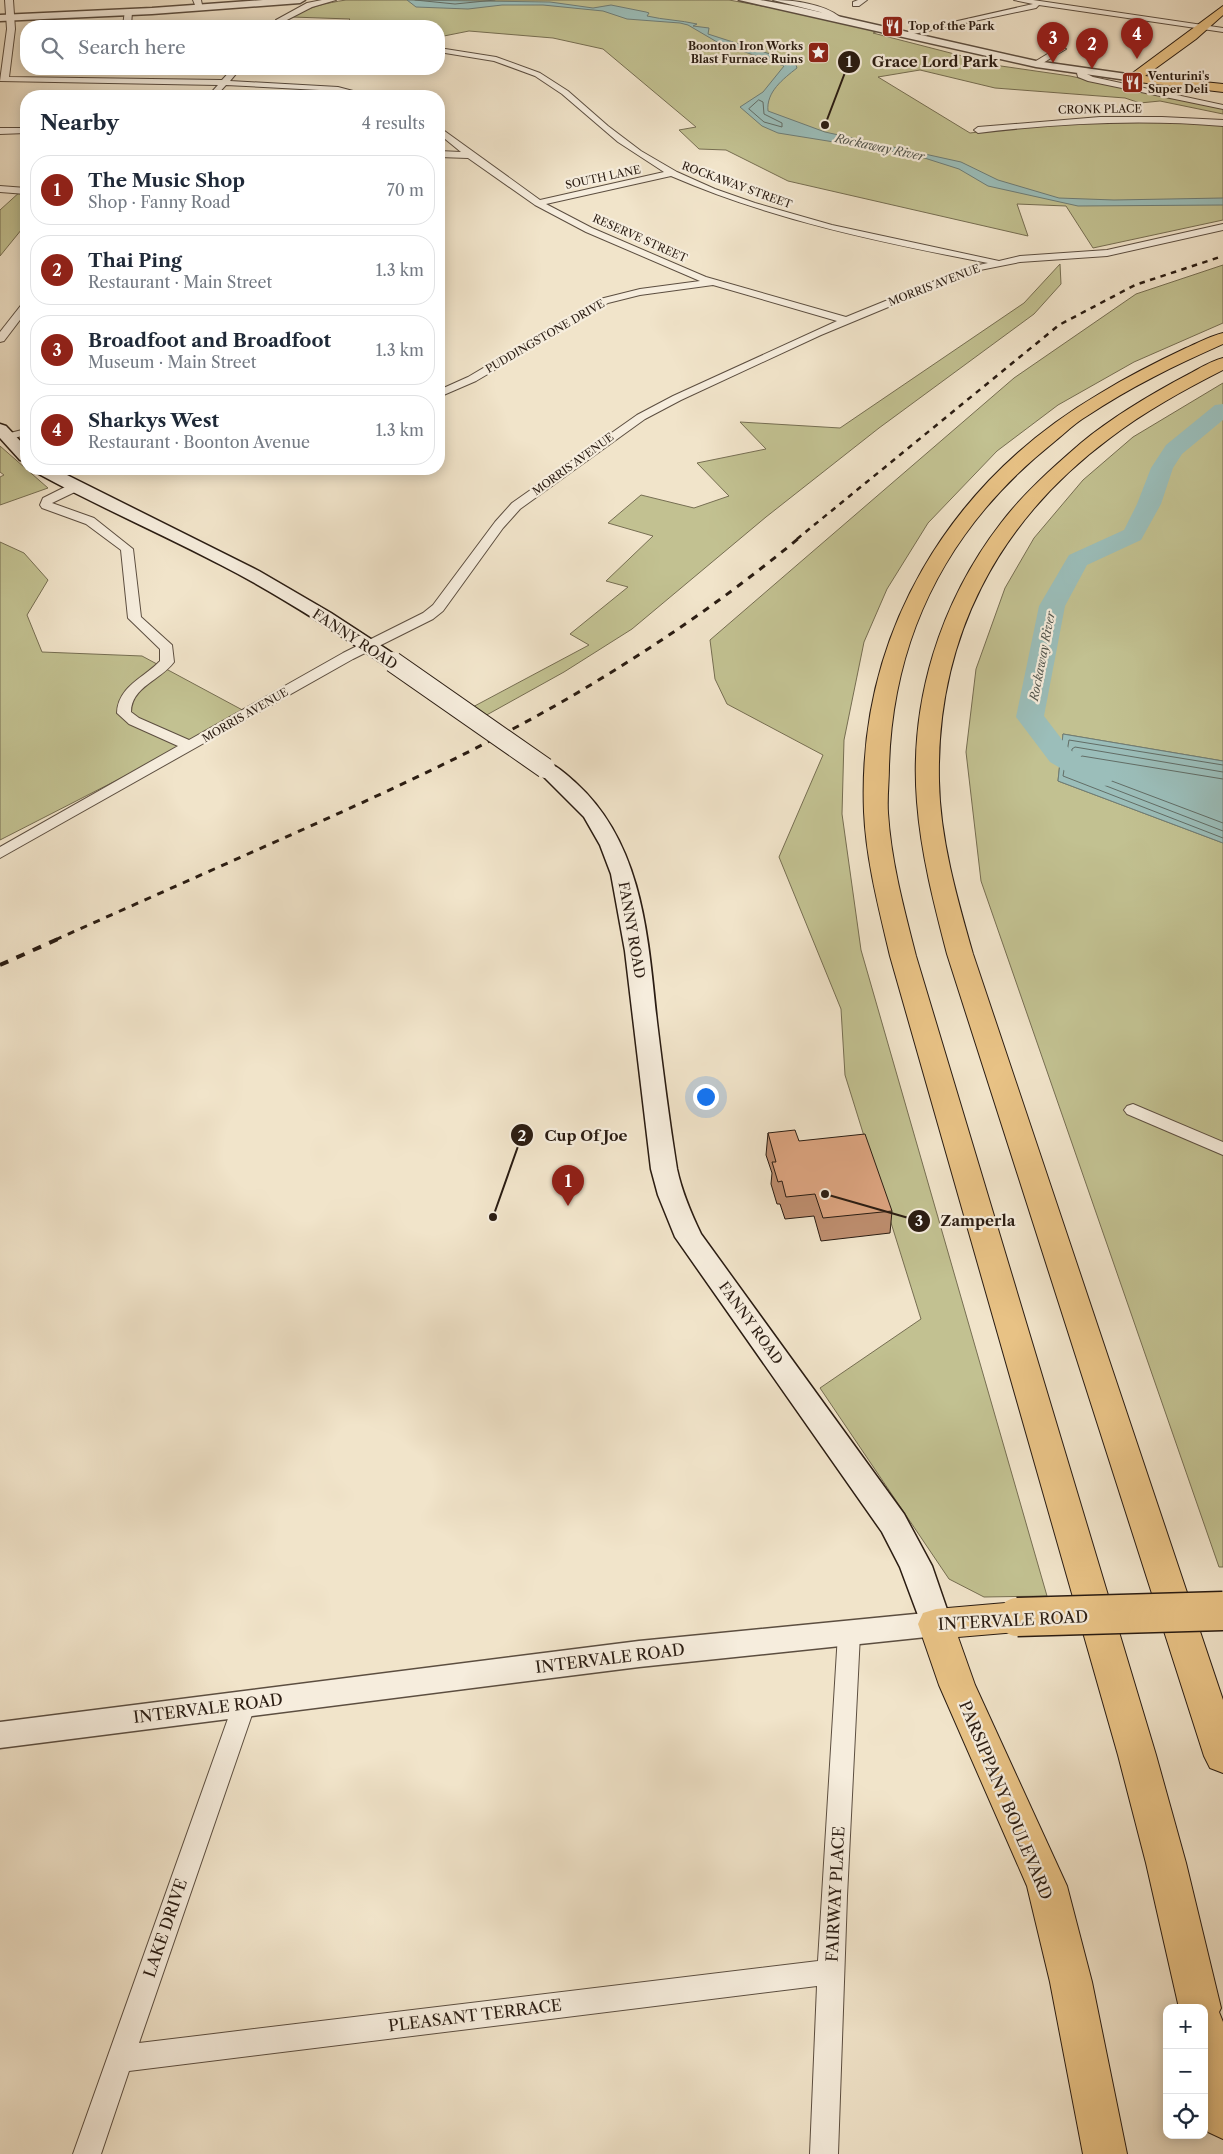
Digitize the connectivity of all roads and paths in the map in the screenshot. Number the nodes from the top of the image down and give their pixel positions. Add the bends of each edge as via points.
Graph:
1 (9, 0) edge
2 (296, 0) edge
3 (300, 0) edge
4 (332, 0) edge
5 (744, 0) edge
6 (777, 0) edge
7 (863, 0) edge
8 (1018, 0) edge
9 (1062, 0) edge
10 (198, 4) edge
11 (856, 4) dead end
12 (1045, 4) junction
13 (1223, 9) edge
14 (128, 12) junction
15 (12, 17) junction
16 (836, 17) junction
17 (0, 18) edge
18 (127, 20) edge
19 (280, 20) joint
20 (1202, 27) junction
21 (1223, 30) edge
22 (904, 34) junction
23 (1062, 49) dead end
24 (445, 51) edge
25 (1035, 64) junction
26 (1082, 73) junction
27 (231, 75) edge
28 (1134, 78) junction
29 (3, 79) edge
30 (224, 83) junction
31 (1223, 88) edge
32 (218, 90) edge
33 (342, 90) edge
34 (1223, 107) edge
35 (1223, 123) edge
36 (978, 130) dead end
37 (0, 131) edge
38 (20, 132) edge
39 (445, 135) edge
40 (445, 154) edge
41 (470, 155) junction
42 (673, 173) junction
43 (0, 190) edge
44 (20, 191) edge
45 (538, 203) junction
46 (1223, 226) edge
47 (999, 262) junction
48 (715, 283) junction
49 (20, 314) edge
50 (845, 320) junction
51 (1223, 331) edge
52 (1223, 338) edge
53 (0, 339) edge
54 (1223, 363) edge
55 (445, 391) edge
56 (1097, 402) junction
57 (20, 432) edge
58 (3, 433) edge
59 (20, 450) edge
60 (54, 475) edge
61 (75, 487) junction
62 (369, 646) junction
63 (190, 746) junction
64 (0, 853) edge
65 (1133, 1110) dead end
66 (1223, 1149) edge
67 (1223, 1612) edge
68 (936, 1624) junction
69 (849, 1634) junction
70 (244, 1703) junction
71 (0, 1735) edge
72 (1223, 1756) edge
73 (831, 1972) junction
74 (1199, 2004) edge
75 (1208, 2045) edge
76 (120, 2059) junction
77 (1223, 2117) edge
78 (87, 2154) edge
79 (824, 2154) edge
80 (1105, 2154) edge

1 - 15 street
2 - 3 street
2 - 10 street
2 - 19 street
4 - 19 street via 310,5
5 - 16 street
6 - 16 street via 822,10
7 - 11 street
8 - 12 street
9 - 12 street
10 - 14 street
12 - 20 street
12 - 22 street
13 - 20 main road
14 - 15 street
14 - 18 street
15 - 17 street
15 - 29 street
16 - 22 street
20 - 21 street
20 - 28 main road
22 - 25 street
23 - 25 street
24 - 42 street, ROCKAWAY STREET via 496,58 538,74 581,105 604,128
25 - 26 street
26 - 28 street
26 - 34 street via 1091,79
27 - 30 street
28 - 31 main road
29 - 30 street
30 - 32 street
30 - 33 street
35 - 36 street, CRONK PLACE via 1070,120
37 - 38 street
39 - 41 street, RESERVE STREET
40 - 41 street
41 - 45 street, RESERVE STREET
42 - 45 street, SOUTH LANE
42 - 47 street, ROCKAWAY STREET via 757,207 838,231
43 - 44 street
45 - 48 street, RESERVE STREET via 610,240
46 - 47 street, MORRIS AVENUE via 1107,253
47 - 50 street, MORRIS AVENUE via 972,269
48 - 50 street, RESERVE STREET
48 - 55 street, PUDDINGSTONE DRIVE via 640,292 604,301 472,379
49 - 53 street
50 - 62 street, MORRIS AVENUE via 677,398 610,438 516,506 433,612 416,624
51 - 56 main road via 1151,366
52 - 56 main road via 1145,374
54 - 72 main road via 1154,398 1092,441 1036,492 995,543 965,593 939,665 930,720 927,779 934,845 960,954
56 - 74 main road via 996,482 963,521 920,586 899,635 884,688 877,746 876,810 885,880 903,956 1134,1746
57 - 58 street
58 - 59 main road
60 - 61 main road, FANNY ROAD
61 - 62 main road, FANNY ROAD via 206,550
61 - 63 street via 54,495 46,504 90,521 127,548 135,618 167,648 167,662 128,695 123,702 124,713 134,721
62 - 63 street, MORRIS AVENUE
62 - 68 main road, FANNY ROAD, bridge via 545,768 586,804 605,832 621,870 630,907 664,1170 674,1204 689,1236 893,1523 916,1566
63 - 64 street, MORRIS AVENUE
65 - 66 street
67 - 68 main road, INTERVALE ROAD, bridge via 1017,1617
68 - 69 street, INTERVALE ROAD
68 - 80 main road, PARSIPPANY BOULEVARD via 957,1685 1047,1886 1072,1982
69 - 70 street, INTERVALE ROAD via 639,1654
69 - 73 street, FAIRWAY PLACE
70 - 71 street, INTERVALE ROAD
70 - 76 street, LAKE DRIVE
73 - 76 street, PLEASANT TERRACE
73 - 79 street, FAIRWAY PLACE
75 - 77 main road
76 - 78 street, LAKE DRIVE

